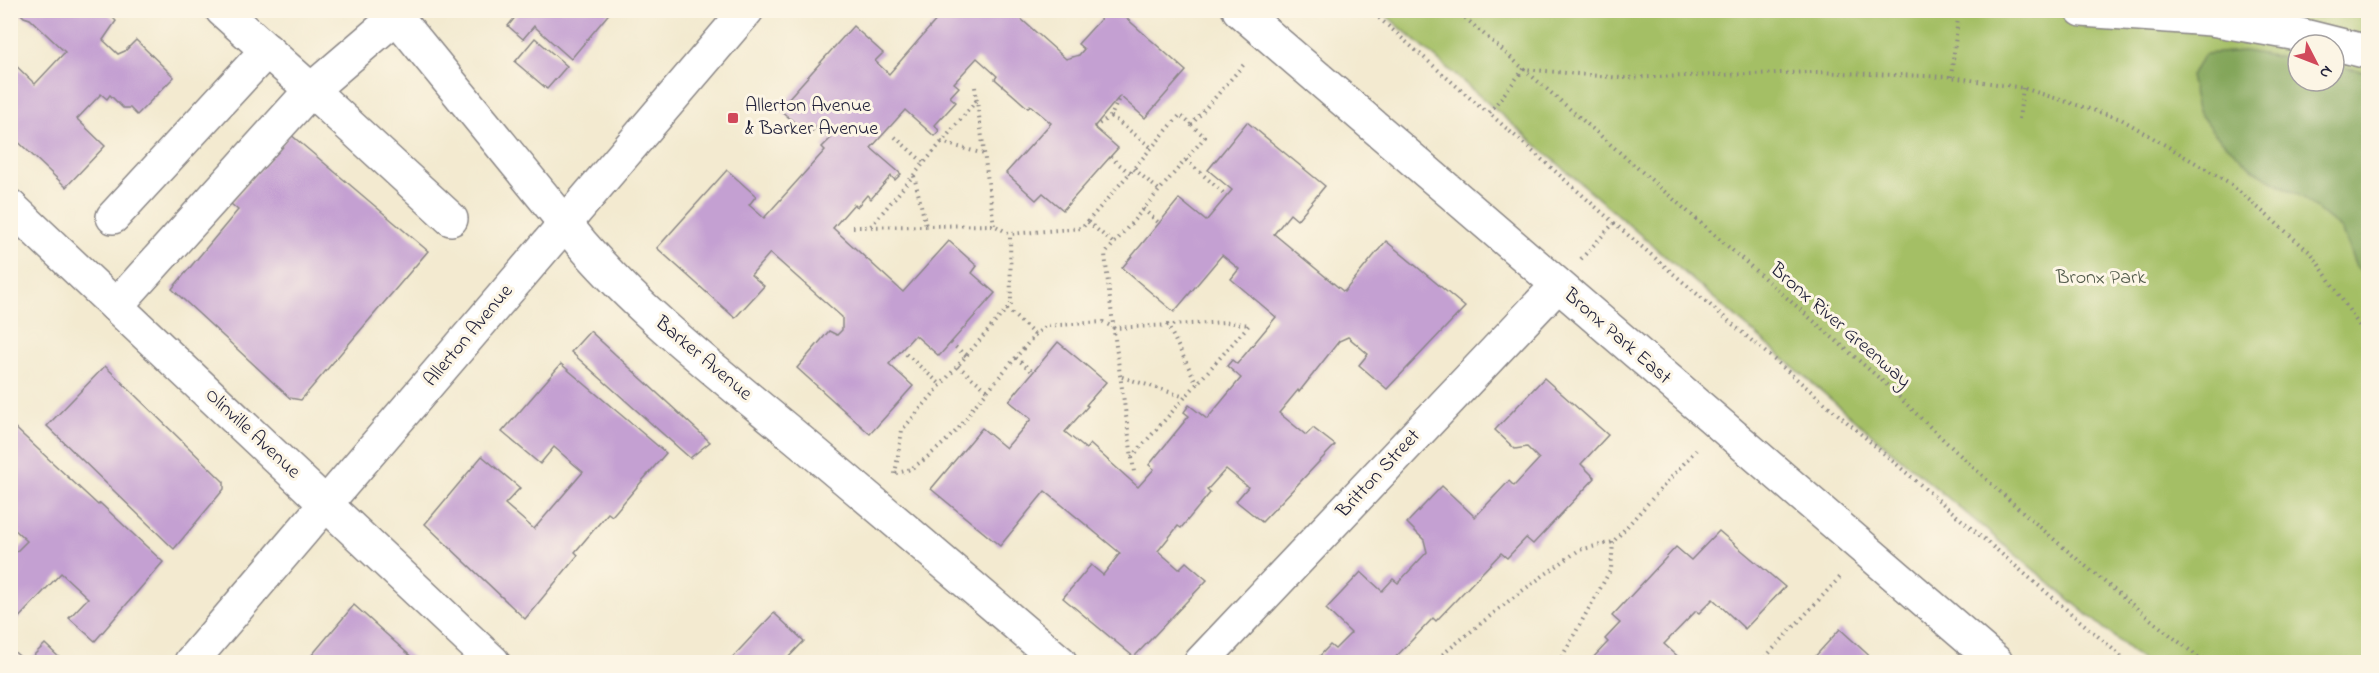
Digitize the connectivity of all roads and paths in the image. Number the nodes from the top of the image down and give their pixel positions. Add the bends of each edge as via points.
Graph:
1 (222, 10) edge
2 (747, 10) edge
3 (1239, 10) edge
4 (1370, 10) edge
5 (1456, 10) edge
6 (1959, 10) edge
7 (2082, 10) edge
8 (393, 14) edge
9 (1269, 37) junction
10 (267, 50) junction
11 (2368, 52) edge
12 (1524, 69) junction
13 (1951, 77) junction
14 (975, 87) dead end
15 (2023, 88) junction
16 (311, 90) junction
17 (1120, 96) dead end
18 (977, 100) junction
19 (1487, 113) dead end
20 (1111, 116) junction
21 (2019, 119) dead end
22 (1191, 125) junction
23 (1094, 127) dead end
24 (895, 137) dead end
25 (941, 142) junction
26 (1152, 148) junction
27 (984, 154) junction
28 (1110, 157) dead end
29 (1186, 160) junction
30 (924, 163) junction
31 (1134, 169) junction
32 (1130, 173) junction
33 (914, 176) junction
34 (1159, 190) junction
35 (1227, 196) dead end
36 (10, 207) edge
37 (1143, 209) junction
38 (112, 217) dead end
39 (451, 219) dead end
40 (1088, 222) junction
41 (1614, 222) junction
42 (1159, 223) dead end
43 (566, 224) junction
44 (994, 225) junction
45 (870, 226) junction
46 (926, 226) junction
47 (853, 227) dead end
48 (1010, 234) junction
49 (1113, 243) junction
50 (1557, 286) junction
51 (116, 306) junction
52 (1007, 309) junction
53 (1167, 324) junction
54 (1114, 328) junction
55 (1035, 335) junction
56 (2368, 339) edge
57 (951, 343) dead end
58 (906, 354) dead end
59 (966, 356) junction
60 (1016, 357) junction
61 (958, 366) junction
62 (1033, 372) dead end
63 (1122, 377) junction
64 (1197, 384) junction
65 (941, 385) junction
66 (988, 391) junction
67 (1185, 397) junction
68 (1719, 425) junction
69 (1132, 457) junction
70 (1134, 472) dead end
71 (326, 505) junction
72 (1613, 542) junction
73 (1865, 550) junction
74 (191, 663) edge
75 (493, 663) edge
76 (1060, 663) edge
77 (1201, 663) edge
78 (1433, 663) edge
79 (1559, 663) edge
80 (1761, 663) edge
81 (1996, 663) edge
82 (2128, 663) edge
83 (2205, 663) edge

1 - 10 main road
2 - 43 main road, Allerton Avenue
3 - 9 main road, Bronx Park East
4 - 19 path
5 - 12 path, Bronx River Greenway
6 - 13 path
7 - 11 main road via 2211,19
8 - 16 main road
8 - 43 main road, Barker Avenue
9 - 22 path
9 - 50 main road, Bronx Park East
10 - 16 main road
10 - 38 main road
12 - 13 path via 1621,78 1815,72
12 - 41 path via 1489,113
12 - 83 path, Bronx River Greenway via 1887,385 2080,562
13 - 15 path
14 - 18 path
15 - 21 path
15 - 56 path via 2121,119 2228,182 2312,254
16 - 39 main road
16 - 51 main road
17 - 20 path
18 - 25 path
18 - 27 path
20 - 23 path
20 - 26 path
22 - 26 path via 1180,116
22 - 29 path via 1205,137
24 - 30 path
25 - 27 path
25 - 30 path
26 - 31 path
27 - 44 path
28 - 32 path
29 - 34 path
29 - 35 path
30 - 33 path
31 - 32 path
31 - 34 path
32 - 40 path
33 - 45 path
33 - 46 path
34 - 37 path
36 - 51 main road, Olinville Avenue
37 - 42 path
37 - 49 path
40 - 48 path via 1082,228
40 - 49 path
41 - 50 path
41 - 82 path
43 - 71 main road, Allerton Avenue
43 - 76 main road, Barker Avenue via 596,262 657,322
44 - 46 path
44 - 48 path
45 - 46 path
45 - 47 path
48 - 52 path via 1011,304
49 - 54 path via 1105,254
50 - 68 main road, Bronx Park East
50 - 77 main road, Britton Street
51 - 71 main road, Olinville Avenue
52 - 55 path
52 - 59 path
53 - 54 path
53 - 64 path
53 - 64 path via 1249,325
54 - 55 path via 1103,322 1046,326
54 - 63 path
55 - 60 path
57 - 59 path
58 - 65 path
59 - 61 path
60 - 62 path
60 - 66 path
61 - 65 path
61 - 66 path
63 - 67 path
63 - 69 path
64 - 67 path
65 - 66 path via 902,430 896,473 910,469 956,432
67 - 69 path
68 - 72 path
68 - 73 main road, Bronx Park East
69 - 70 path
71 - 74 main road, Allerton Avenue
71 - 75 main road, Olinville Avenue
72 - 78 path via 1579,550
72 - 79 path via 1611,569
73 - 80 path
73 - 81 main road, Bronx Park East

